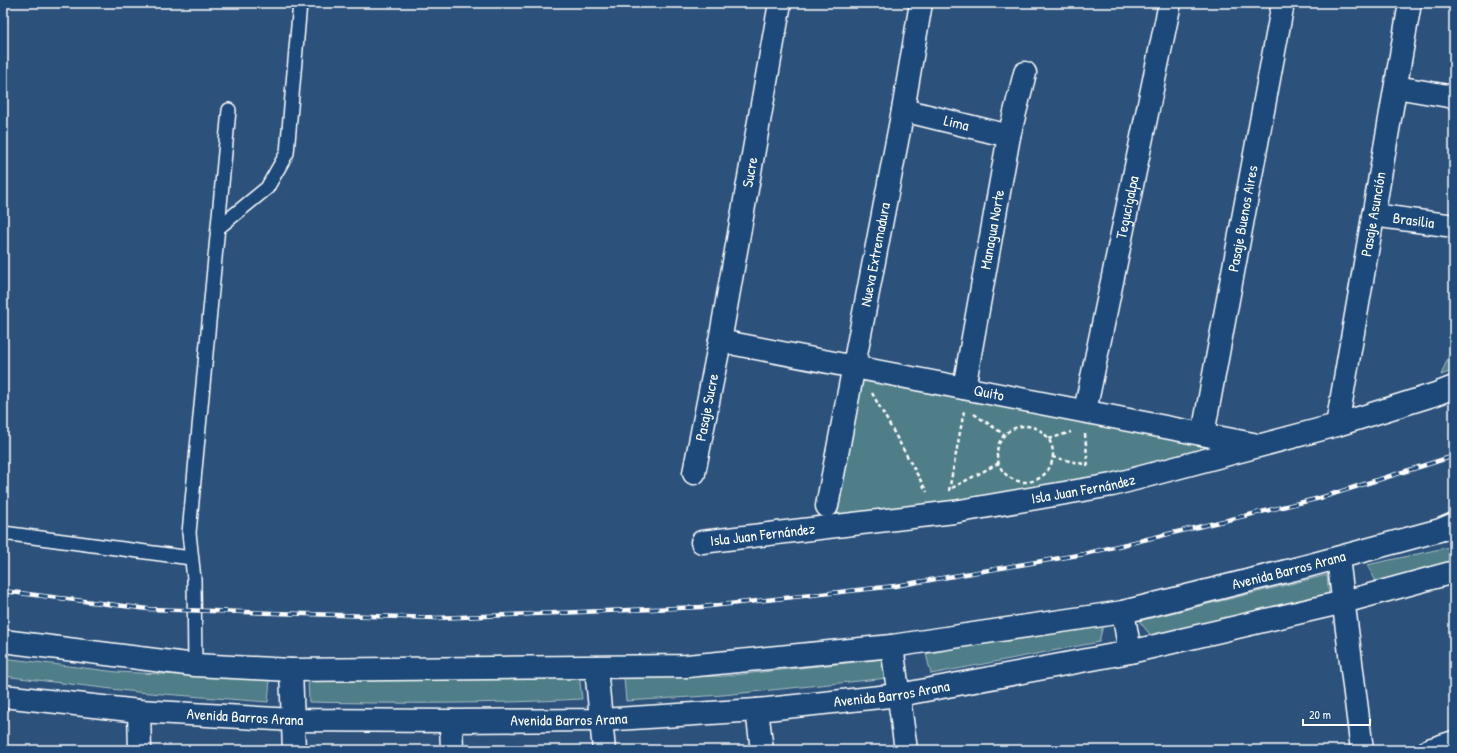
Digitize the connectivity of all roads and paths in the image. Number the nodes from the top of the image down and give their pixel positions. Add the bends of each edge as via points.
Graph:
1 (300, 3) edge
2 (780, 3) edge
3 (921, 3) edge
4 (1170, 3) edge
5 (1283, 3) edge
6 (1410, 3) edge
7 (1025, 73) dead end
8 (1396, 86) junction
9 (1454, 98) edge
10 (229, 110) dead end
11 (903, 110) junction
12 (1009, 136) junction
13 (1373, 215) junction
14 (1454, 226) edge
15 (218, 228) junction
16 (720, 341) junction
17 (854, 367) junction
18 (1454, 387) edge
19 (964, 388) junction
20 (1085, 420) junction
21 (1337, 425) junction
22 (1204, 434) junction
23 (1005, 435) junction
24 (1049, 439) junction
25 (1259, 445) junction
26 (1052, 458) junction
27 (999, 463) junction
28 (1088, 465) junction
29 (694, 473) dead end
30 (1091, 489) junction
31 (949, 490) junction
32 (827, 506) dead end
33 (946, 513) junction
34 (1454, 524) edge
35 (3, 533) edge
36 (702, 542) dead end
37 (191, 558) junction
38 (1338, 558) junction
39 (1454, 572) edge
40 (1344, 602) junction
41 (1123, 612) junction
42 (3, 641) edge
43 (892, 646) junction
44 (1130, 652) junction
45 (195, 665) junction
46 (596, 668) junction
47 (291, 670) junction
48 (3, 696) edge
49 (899, 696) junction
50 (757, 710) junction
51 (139, 711) junction
52 (293, 720) junction
53 (600, 720) junction
54 (451, 721) junction
55 (1454, 742) edge
56 (140, 750) edge
57 (294, 750) edge
58 (452, 750) edge
59 (604, 750) edge
60 (762, 750) edge
61 (906, 750) edge
62 (1362, 750) edge
63 (1429, 750) edge

1 - 15 lane via 286,153 267,188
2 - 16 street, Sucre
3 - 11 street, Nueva Extremadura
4 - 20 street, Tegucigalpa
5 - 22 street, Pasaje Buenos Aires
6 - 8 street, Pasaje Asunción
7 - 12 street, Managua Norte
8 - 9 street
8 - 13 street, Pasaje Asunción
10 - 15 lane
11 - 12 street, Lima
11 - 17 street, Nueva Extremadura
12 - 19 street, Managua Norte
13 - 14 street, Brasilia
13 - 21 street, Pasaje Asunción
15 - 37 lane via 189,533
16 - 17 street, Quito
16 - 29 street, Pasaje Sucre
17 - 19 street, Quito
17 - 32 street, Nueva Extremadura
17 - 33 path via 863,377 935,505
18 - 21 street, Isla Juan Fernández
19 - 20 street, Quito
20 - 22 street, Quito
20 - 24 path
20 - 28 path
21 - 25 street, Isla Juan Fernández
22 - 25 street, Quito
23 - 24 path via 1015,428 1027,426 1039,430
23 - 27 path via 998,446
23 - 31 path via 964,407
24 - 26 path via 1053,451
25 - 30 street, Isla Juan Fernández
26 - 27 path via 1052,463 1045,474 1035,481 1010,479 1001,470
26 - 28 path
27 - 31 path
28 - 30 path
30 - 33 street, Isla Juan Fernández
31 - 33 path
33 - 36 street, Isla Juan Fernández
34 - 38 street, Avenida Barros Arana
35 - 37 lane
37 - 45 lane via 194,579
38 - 40 street
38 - 41 street, Avenida Barros Arana
39 - 40 street, Avenida Barros Arana
40 - 44 street, Avenida Barros Arana
40 - 62 street
41 - 43 street, Avenida Barros Arana
41 - 44 street
42 - 45 street, Avenida Barros Arana
43 - 46 street, Avenida Barros Arana via 687,666
43 - 49 street
44 - 49 street, Avenida Barros Arana
45 - 47 street, Avenida Barros Arana
46 - 47 street, Avenida Barros Arana
46 - 53 street
47 - 52 street
48 - 51 street, Avenida Barros Arana
49 - 50 street, Avenida Barros Arana
49 - 61 street
50 - 53 street, Avenida Barros Arana
50 - 60 street
51 - 52 street, Avenida Barros Arana
51 - 56 street
52 - 54 street, Avenida Barros Arana
52 - 57 street
53 - 54 street, Avenida Barros Arana
53 - 59 street
54 - 58 street
55 - 63 street

